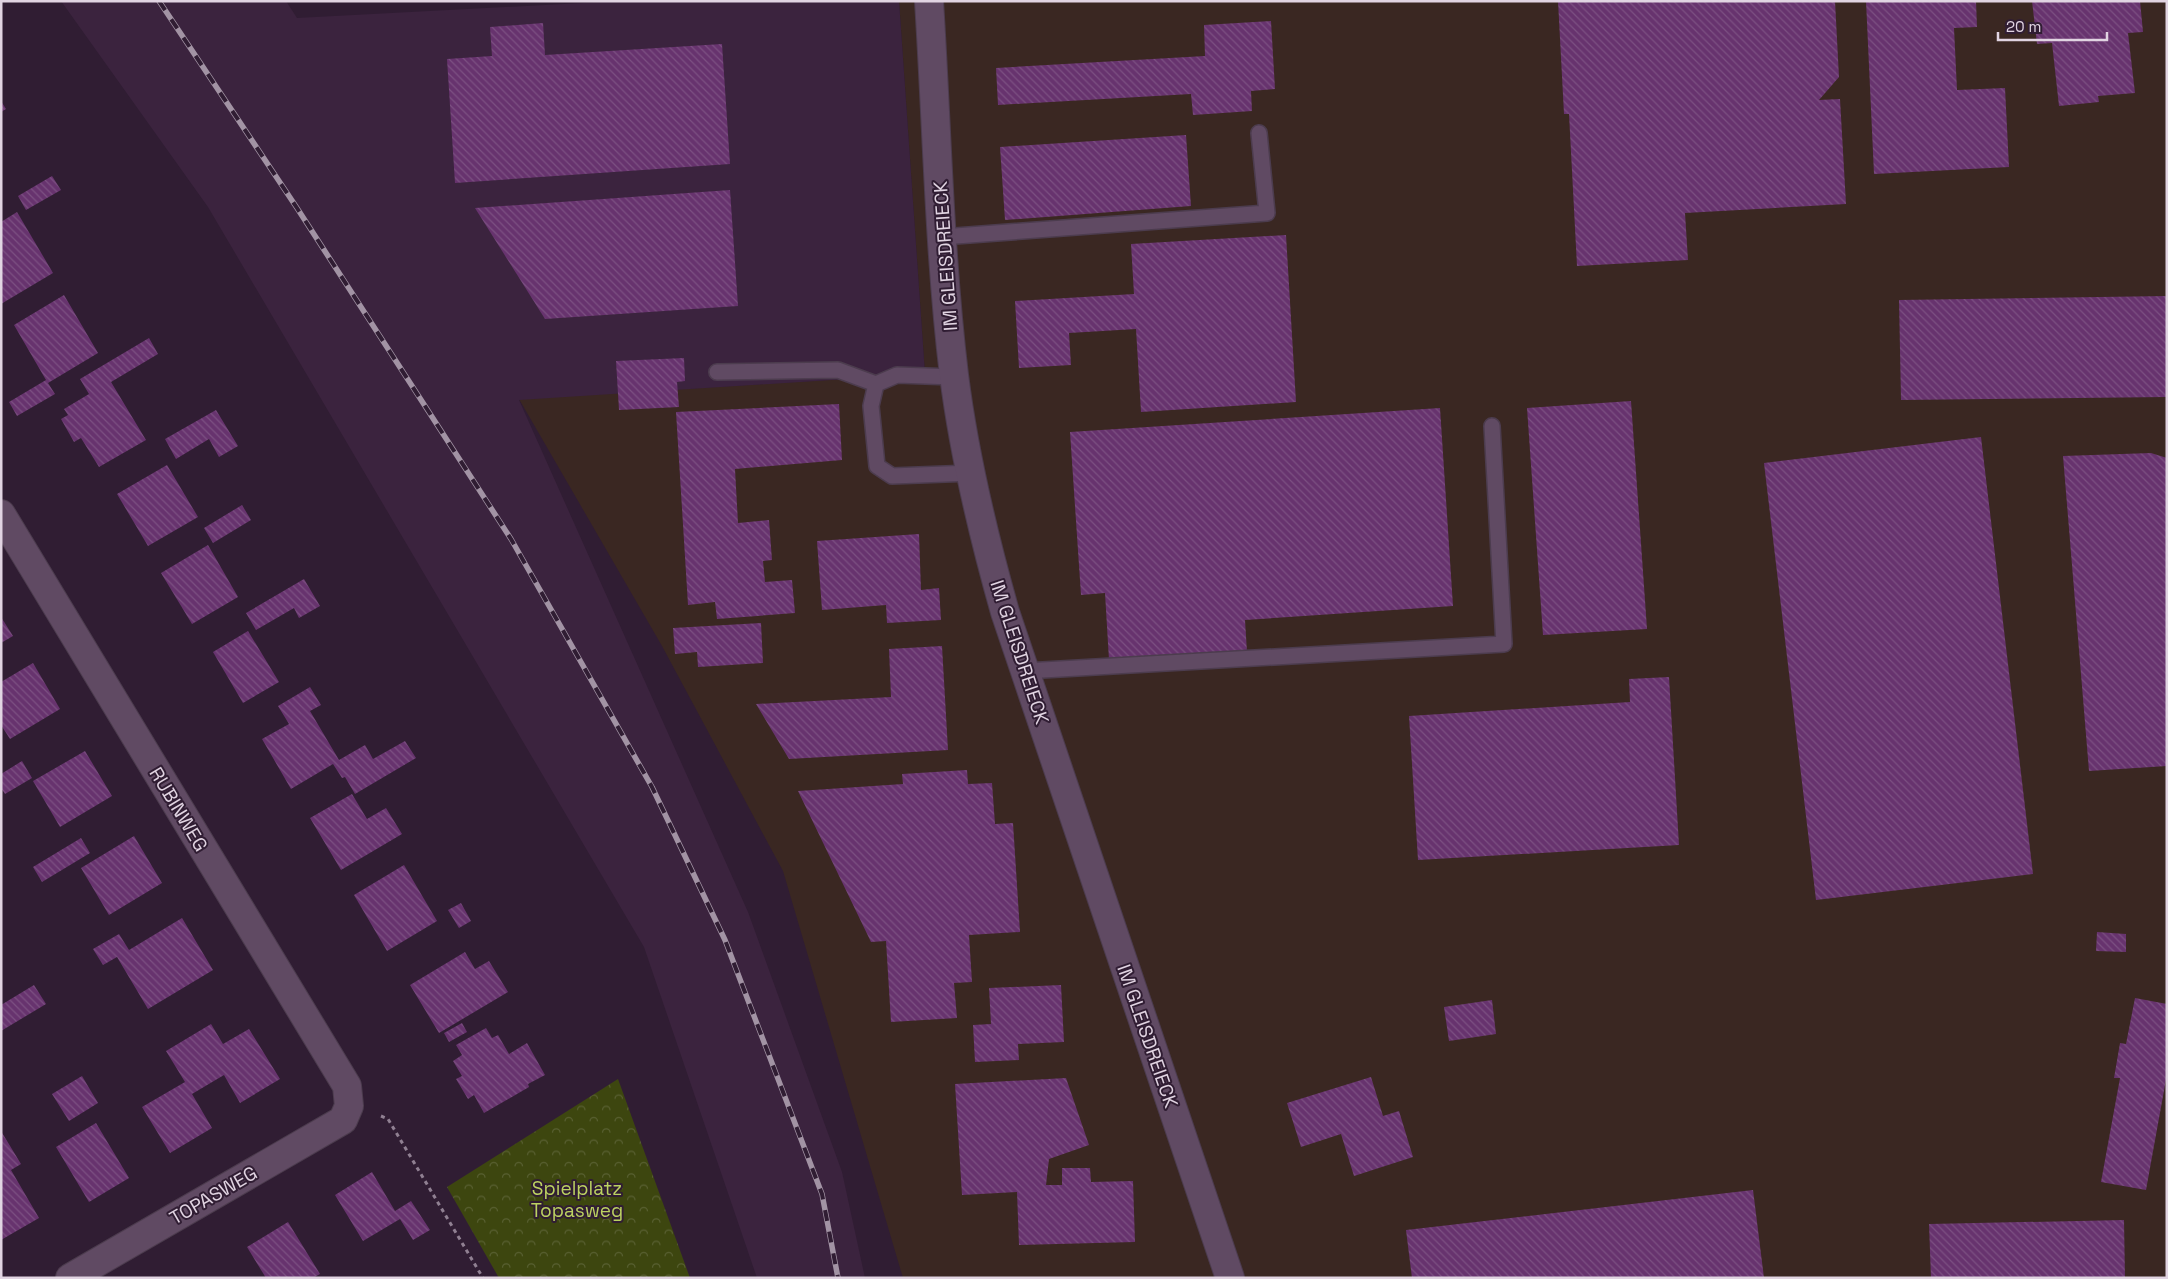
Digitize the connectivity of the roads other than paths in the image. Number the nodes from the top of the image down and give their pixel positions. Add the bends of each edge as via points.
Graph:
1 (930, 1) edge
2 (1259, 133) dead end
3 (942, 237) junction
4 (717, 372) dead end
5 (954, 377) junction
6 (876, 384) junction
7 (1492, 426) dead end
8 (972, 474) junction
9 (1, 514) edge
10 (1025, 671) junction
11 (349, 1106) joint
12 (70, 1278) edge
13 (1230, 1278) edge

1 - 3 street, IM GLEISDREIECK
2 - 3 lane via 1267,213
3 - 5 street, IM GLEISDREIECK
4 - 6 lane via 838,370
5 - 6 lane via 897,375
5 - 8 street, IM GLEISDREIECK
6 - 8 lane via 871,406 877,466 892,476
7 - 10 lane via 1504,644
8 - 10 street, IM GLEISDREIECK via 982,529
9 - 11 street, RUBINWEG via 347,1086
10 - 13 street, IM GLEISDREIECK
11 - 12 street, TOPASWEG via 343,1120

